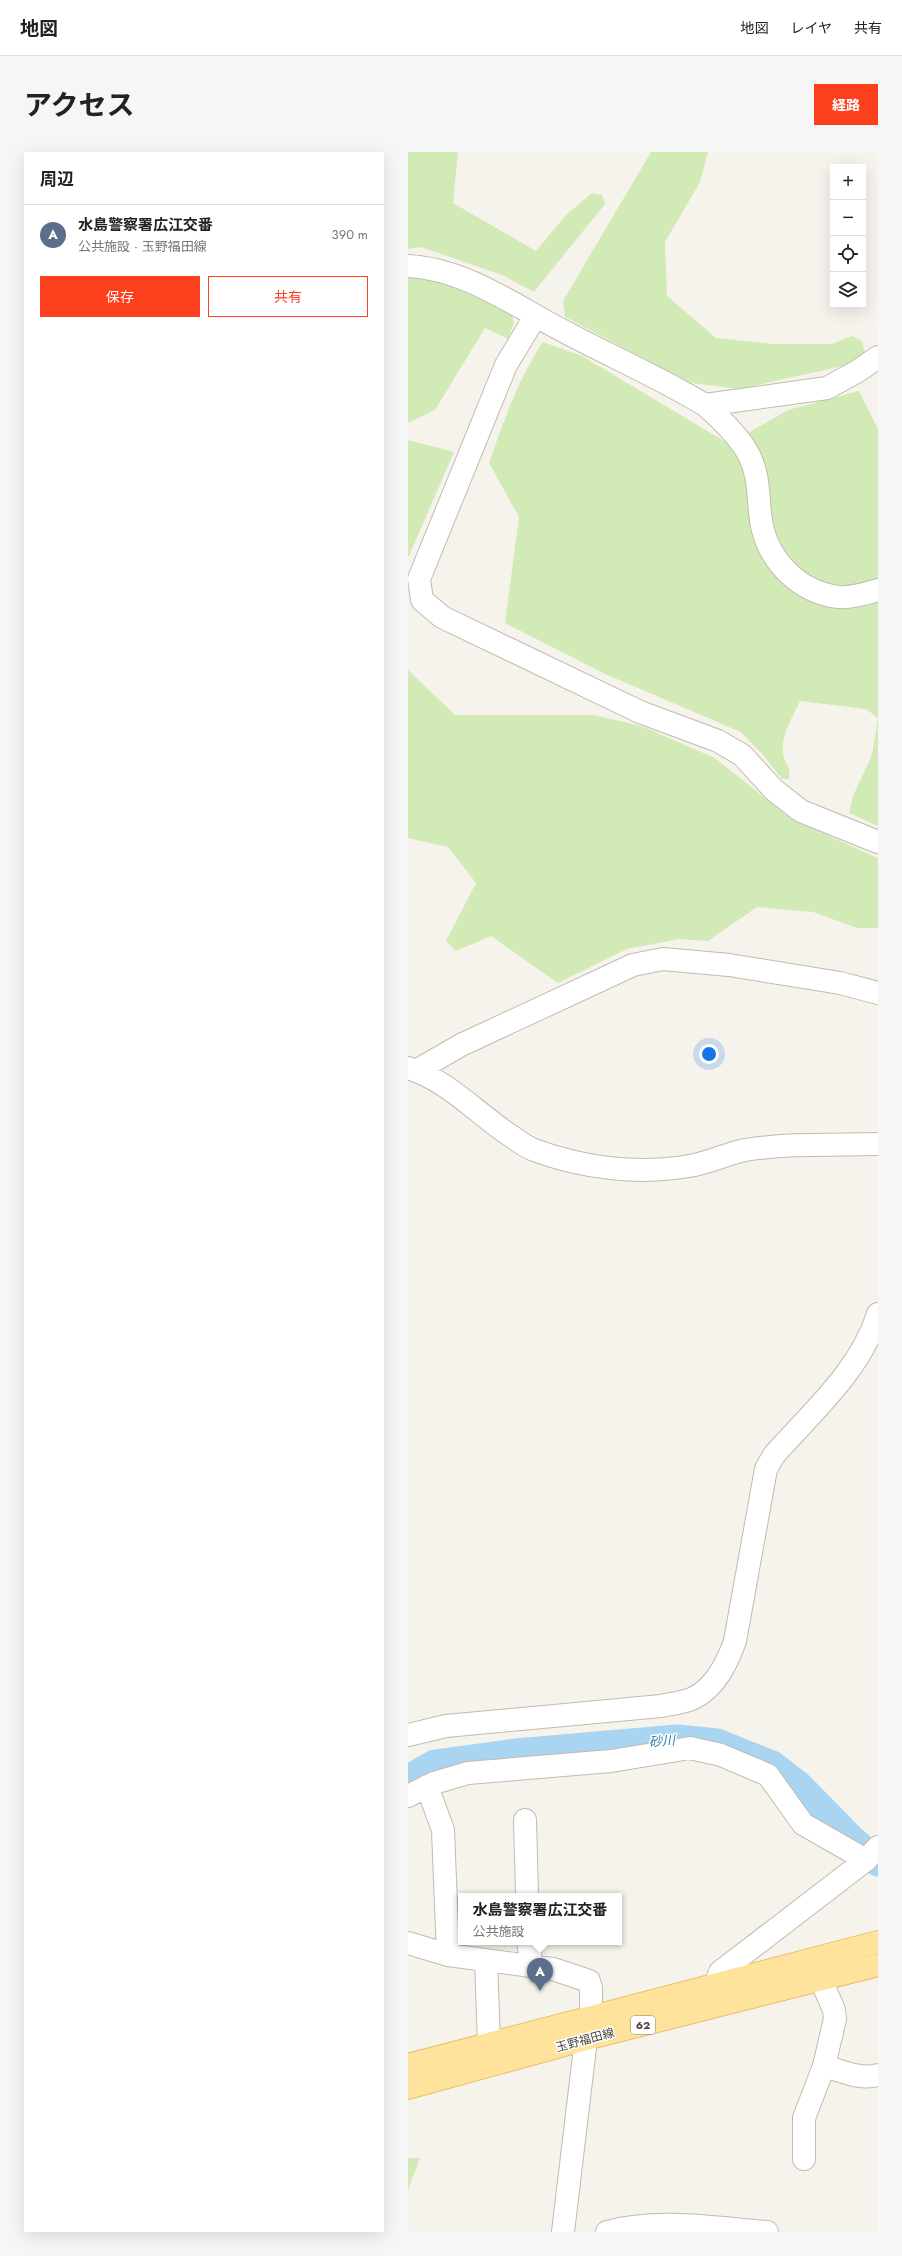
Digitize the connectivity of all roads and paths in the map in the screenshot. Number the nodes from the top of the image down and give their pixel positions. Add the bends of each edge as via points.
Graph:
1 (408, 266) edge
2 (535, 317) junction
3 (878, 357) edge
4 (705, 405) junction
5 (878, 590) edge
6 (878, 842) edge
7 (878, 993) edge
8 (412, 1069) edge
9 (878, 1144) edge
10 (878, 1314) edge
11 (408, 1735) edge
12 (417, 1791) edge
13 (525, 1820) dead end
14 (873, 1852) edge
15 (527, 1893) edge
16 (878, 1942) edge
17 (408, 1943) edge
18 (528, 1945) edge
19 (448, 1955) junction
20 (486, 1960) junction
21 (878, 1965) edge
22 (532, 1966) junction
23 (821, 1980) junction
24 (715, 1985) junction
25 (591, 2017) junction
26 (586, 2039) junction
27 (489, 2043) junction
28 (408, 2065) edge
29 (824, 2066) junction
30 (878, 2075) edge
31 (408, 2088) edge
32 (804, 2160) dead end
33 (563, 2232) edge
34 (607, 2232) edge
35 (767, 2232) edge

1 - 2 street via 458,276 482,286
2 - 4 street
2 - 6 street via 506,365 419,579 422,600 442,617 640,712 718,741 742,755 774,790 801,811
3 - 4 street via 827,388
4 - 5 street via 720,418 749,455 759,487 769,550 782,568 818,592 840,597
7 - 8 street via 840,983 729,965 663,959 633,965
8 - 9 street via 452,1089 498,1127 532,1150 580,1164 658,1171 691,1166 743,1151 775,1146
10 - 11 street via 868,1341 847,1373 774,1455 766,1469 735,1641 726,1665 713,1684 690,1700 661,1706 446,1726
12 - 14 street via 468,1773 604,1762 690,1748 721,1755 768,1774 803,1824
12 - 19 street via 443,1830
13 - 15 street
14 - 24 street via 720,1972
16 - 24 main road, 玉野福田線 / 62
17 - 19 street
18 - 22 street
19 - 20 street
20 - 22 street
20 - 27 street
21 - 23 main road, 玉野福田線 / 62
22 - 25 street via 553,1969 589,1981
23 - 26 main road, 玉野福田線 / 62
23 - 29 street via 834,2010 835,2019
24 - 25 main road, 玉野福田線 / 62
25 - 27 main road, 玉野福田線 / 62
26 - 31 main road, 玉野福田線 / 62
26 - 33 street
27 - 28 main road, 玉野福田線 / 62
29 - 30 street via 854,2075
29 - 32 street via 804,2118
34 - 35 street via 624,2227 670,2226

